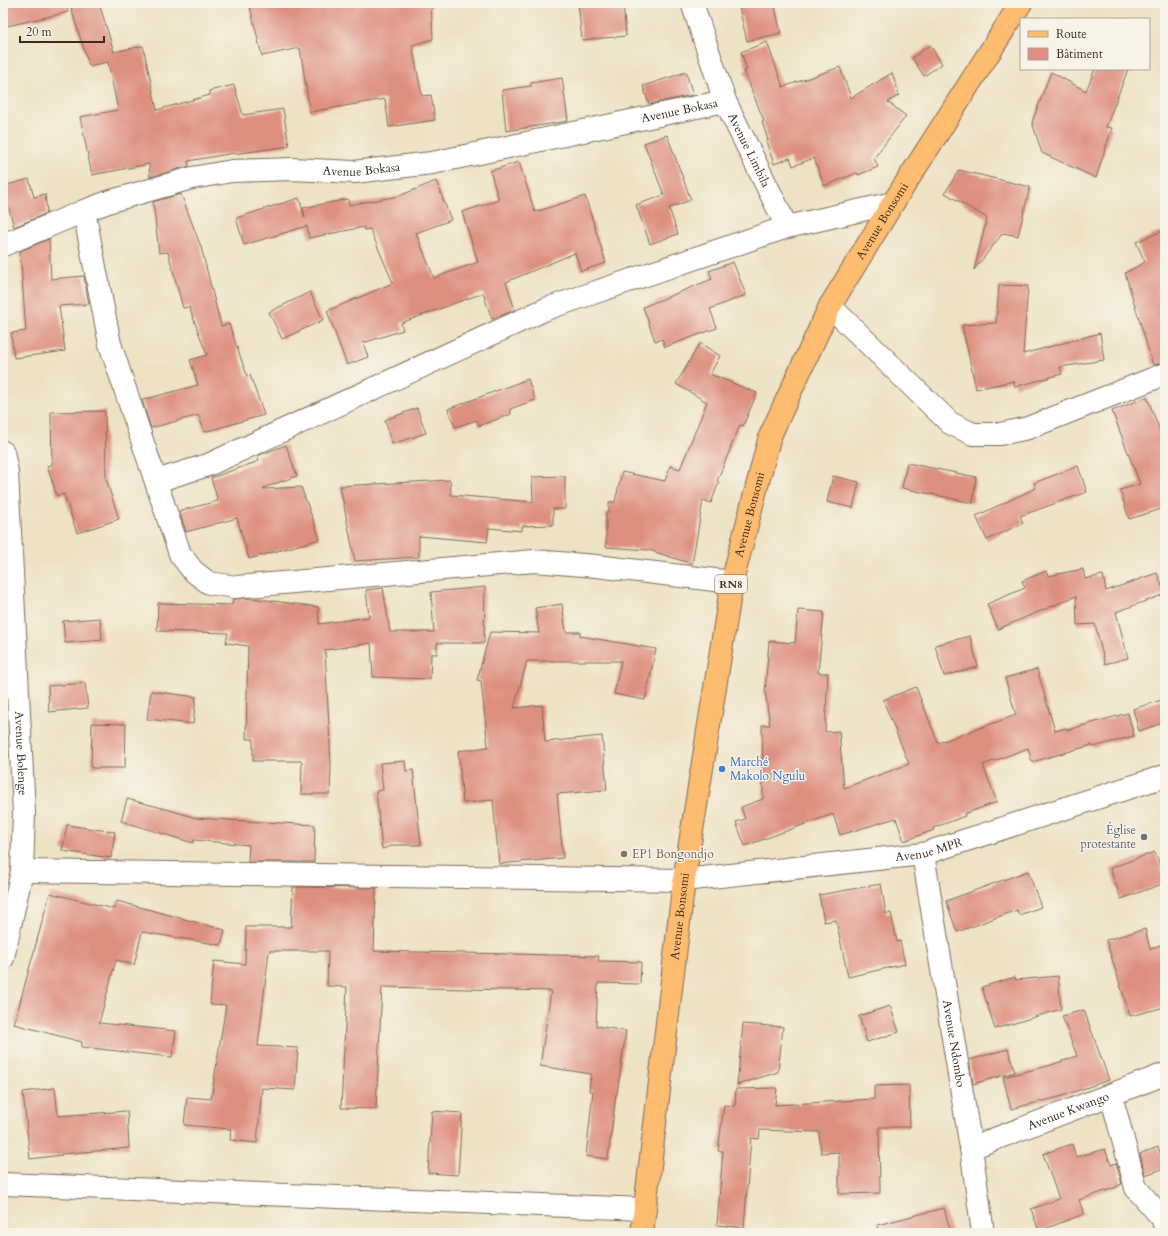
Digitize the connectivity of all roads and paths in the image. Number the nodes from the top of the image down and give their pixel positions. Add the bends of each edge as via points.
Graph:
1 (692, 3) edge
2 (1021, 3) edge
3 (725, 101) junction
4 (893, 203) junction
5 (84, 211) junction
6 (787, 227) junction
7 (3, 246) edge
8 (830, 306) junction
9 (1165, 374) edge
10 (3, 452) edge
11 (156, 481) junction
12 (732, 582) junction
13 (1165, 776) edge
14 (923, 854) junction
15 (22, 871) junction
16 (684, 880) junction
17 (3, 958) edge
18 (1165, 1074) edge
19 (1111, 1095) junction
20 (971, 1148) junction
21 (3, 1184) edge
22 (645, 1209) junction
23 (1165, 1226) edge
24 (642, 1233) edge
25 (983, 1233) edge

1 - 3 street, Avenue Limbila
2 - 4 main road, Avenue Bonsomi / RN8
3 - 5 street, Avenue Bokasa via 432,163 354,172 292,169 232,171 192,178
3 - 6 street, Avenue Limbila
4 - 6 street
4 - 8 main road, Avenue Bonsomi / RN8
5 - 7 street, Avenue Bokasa
5 - 11 street via 110,344
6 - 11 street via 546,309 208,465
8 - 9 street via 950,423 972,434 1000,434 1028,428
8 - 12 main road, Avenue Bonsomi / RN8 via 770,436
10 - 15 street, Avenue Bolenge via 7,472 24,813
11 - 12 street via 180,554 193,572 209,583 236,587 534,561
12 - 16 main road, Avenue Bonsomi / RN8
13 - 14 street, Avenue MPR
14 - 16 street, Avenue MPR
14 - 20 street, Avenue Ndombo
15 - 16 street, Avenue MPR
15 - 17 street, Avenue Bolenge
16 - 22 main road, Avenue Bonsomi / RN8
18 - 19 street, Avenue Kwango
19 - 20 street, Avenue Kwango
19 - 23 street via 1136,1188 1162,1218
20 - 25 street, Avenue Ndombo
21 - 22 street
22 - 24 main road, Avenue Bonsomi / RN8

